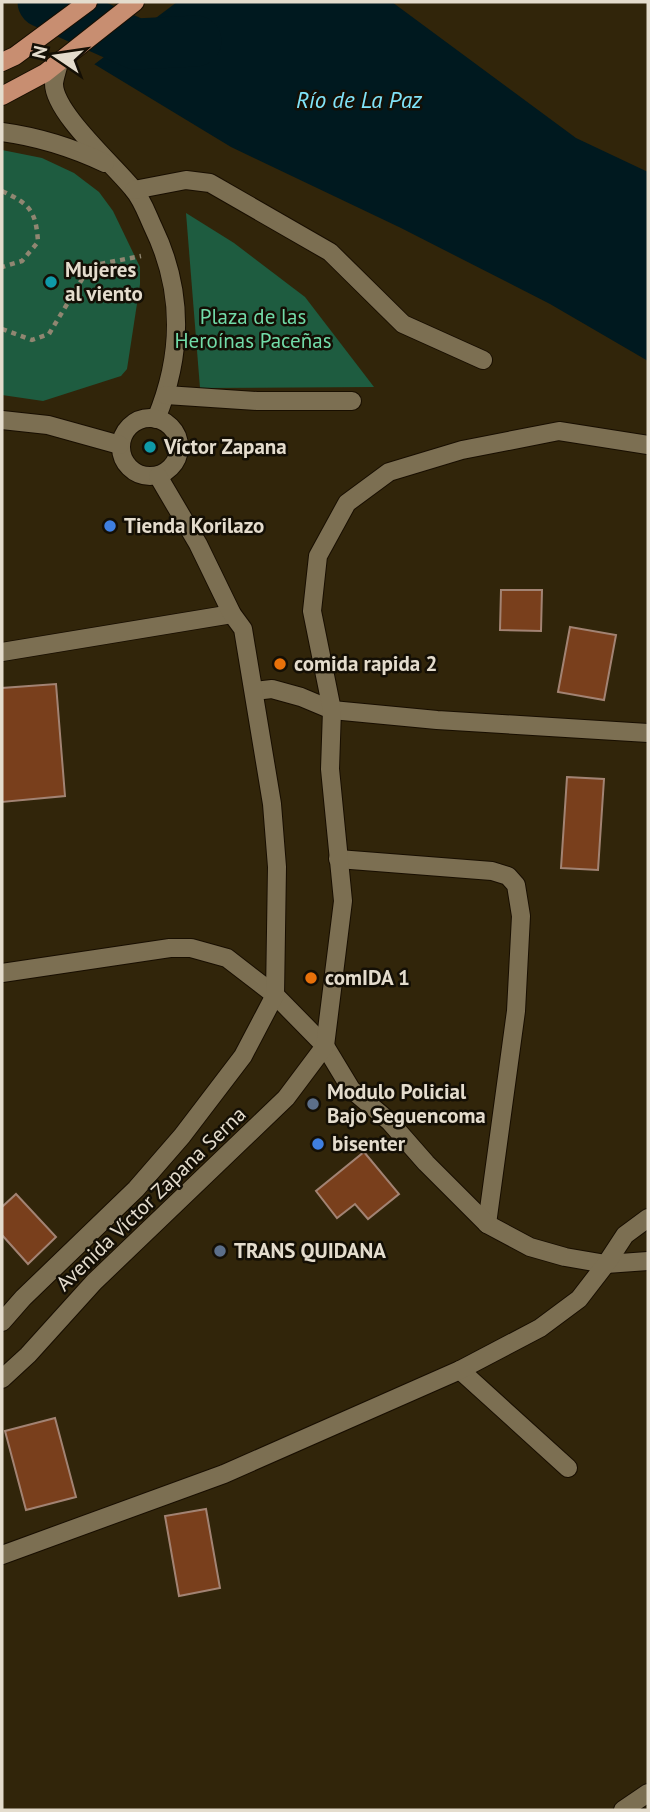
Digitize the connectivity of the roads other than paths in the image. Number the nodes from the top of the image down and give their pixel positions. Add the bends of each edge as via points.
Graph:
1 (88, 2) edge
2 (135, 2) edge
3 (8, 59) edge
4 (52, 67) junction
5 (2, 96) edge
6 (2, 132) edge
7 (110, 165) junction
8 (134, 190) junction
9 (483, 360) dead end
10 (166, 395) junction
11 (352, 401) dead end
12 (156, 419) junction
13 (2, 420) edge
14 (120, 445) junction
15 (648, 445) edge
16 (158, 476) junction
17 (232, 614) junction
18 (2, 652) edge
19 (254, 691) junction
20 (332, 710) junction
21 (648, 733) edge
22 (338, 859) junction
23 (2, 973) edge
24 (275, 995) junction
25 (325, 1046) junction
26 (648, 1218) edge
27 (487, 1224) junction
28 (648, 1261) edge
29 (607, 1264) junction
30 (2, 1322) edge
31 (460, 1370) junction
32 (2, 1379) edge
33 (568, 1468) dead end
34 (2, 1555) edge
35 (648, 1793) edge
36 (623, 1810) edge

1 - 3 main road
2 - 4 main road
4 - 5 main road
4 - 7 street via 64,110
6 - 7 street via 44,139
7 - 8 street
8 - 9 street via 186,180 210,183 330,252 403,324
8 - 10 street via 163,248 173,285 178,335
10 - 11 street
10 - 12 street
12 - 14 street via 146,418 128,427
12 - 16 street via 173,429 179,447 174,465
13 - 14 street via 48,425
14 - 16 street via 131,470
15 - 20 street via 559,431 462,450 389,472 346,503 318,556 312,611
16 - 17 street, Avenida Víctor Zapana Serna
17 - 18 street
17 - 19 street, Avenida Víctor Zapana Serna via 243,629
19 - 20 street via 272,689 301,696
19 - 24 street, Avenida Víctor Zapana Serna via 277,867
20 - 21 street
20 - 22 street
22 - 25 street via 342,901
22 - 27 street via 492,871 508,876 516,885 521,916 516,1011
23 - 24 street via 191,948 227,958
24 - 25 street
24 - 30 street, Avenida Víctor Zapana Serna via 243,1056 182,1136 136,1189
25 - 27 street via 351,1089 390,1122
25 - 32 street, Avenida Víctor Zapana Serna via 286,1098 94,1282
26 - 29 street via 625,1235
27 - 29 street via 530,1247
28 - 29 street
29 - 31 street via 579,1299 540,1328
31 - 33 street
31 - 34 street via 224,1474
35 - 36 street

